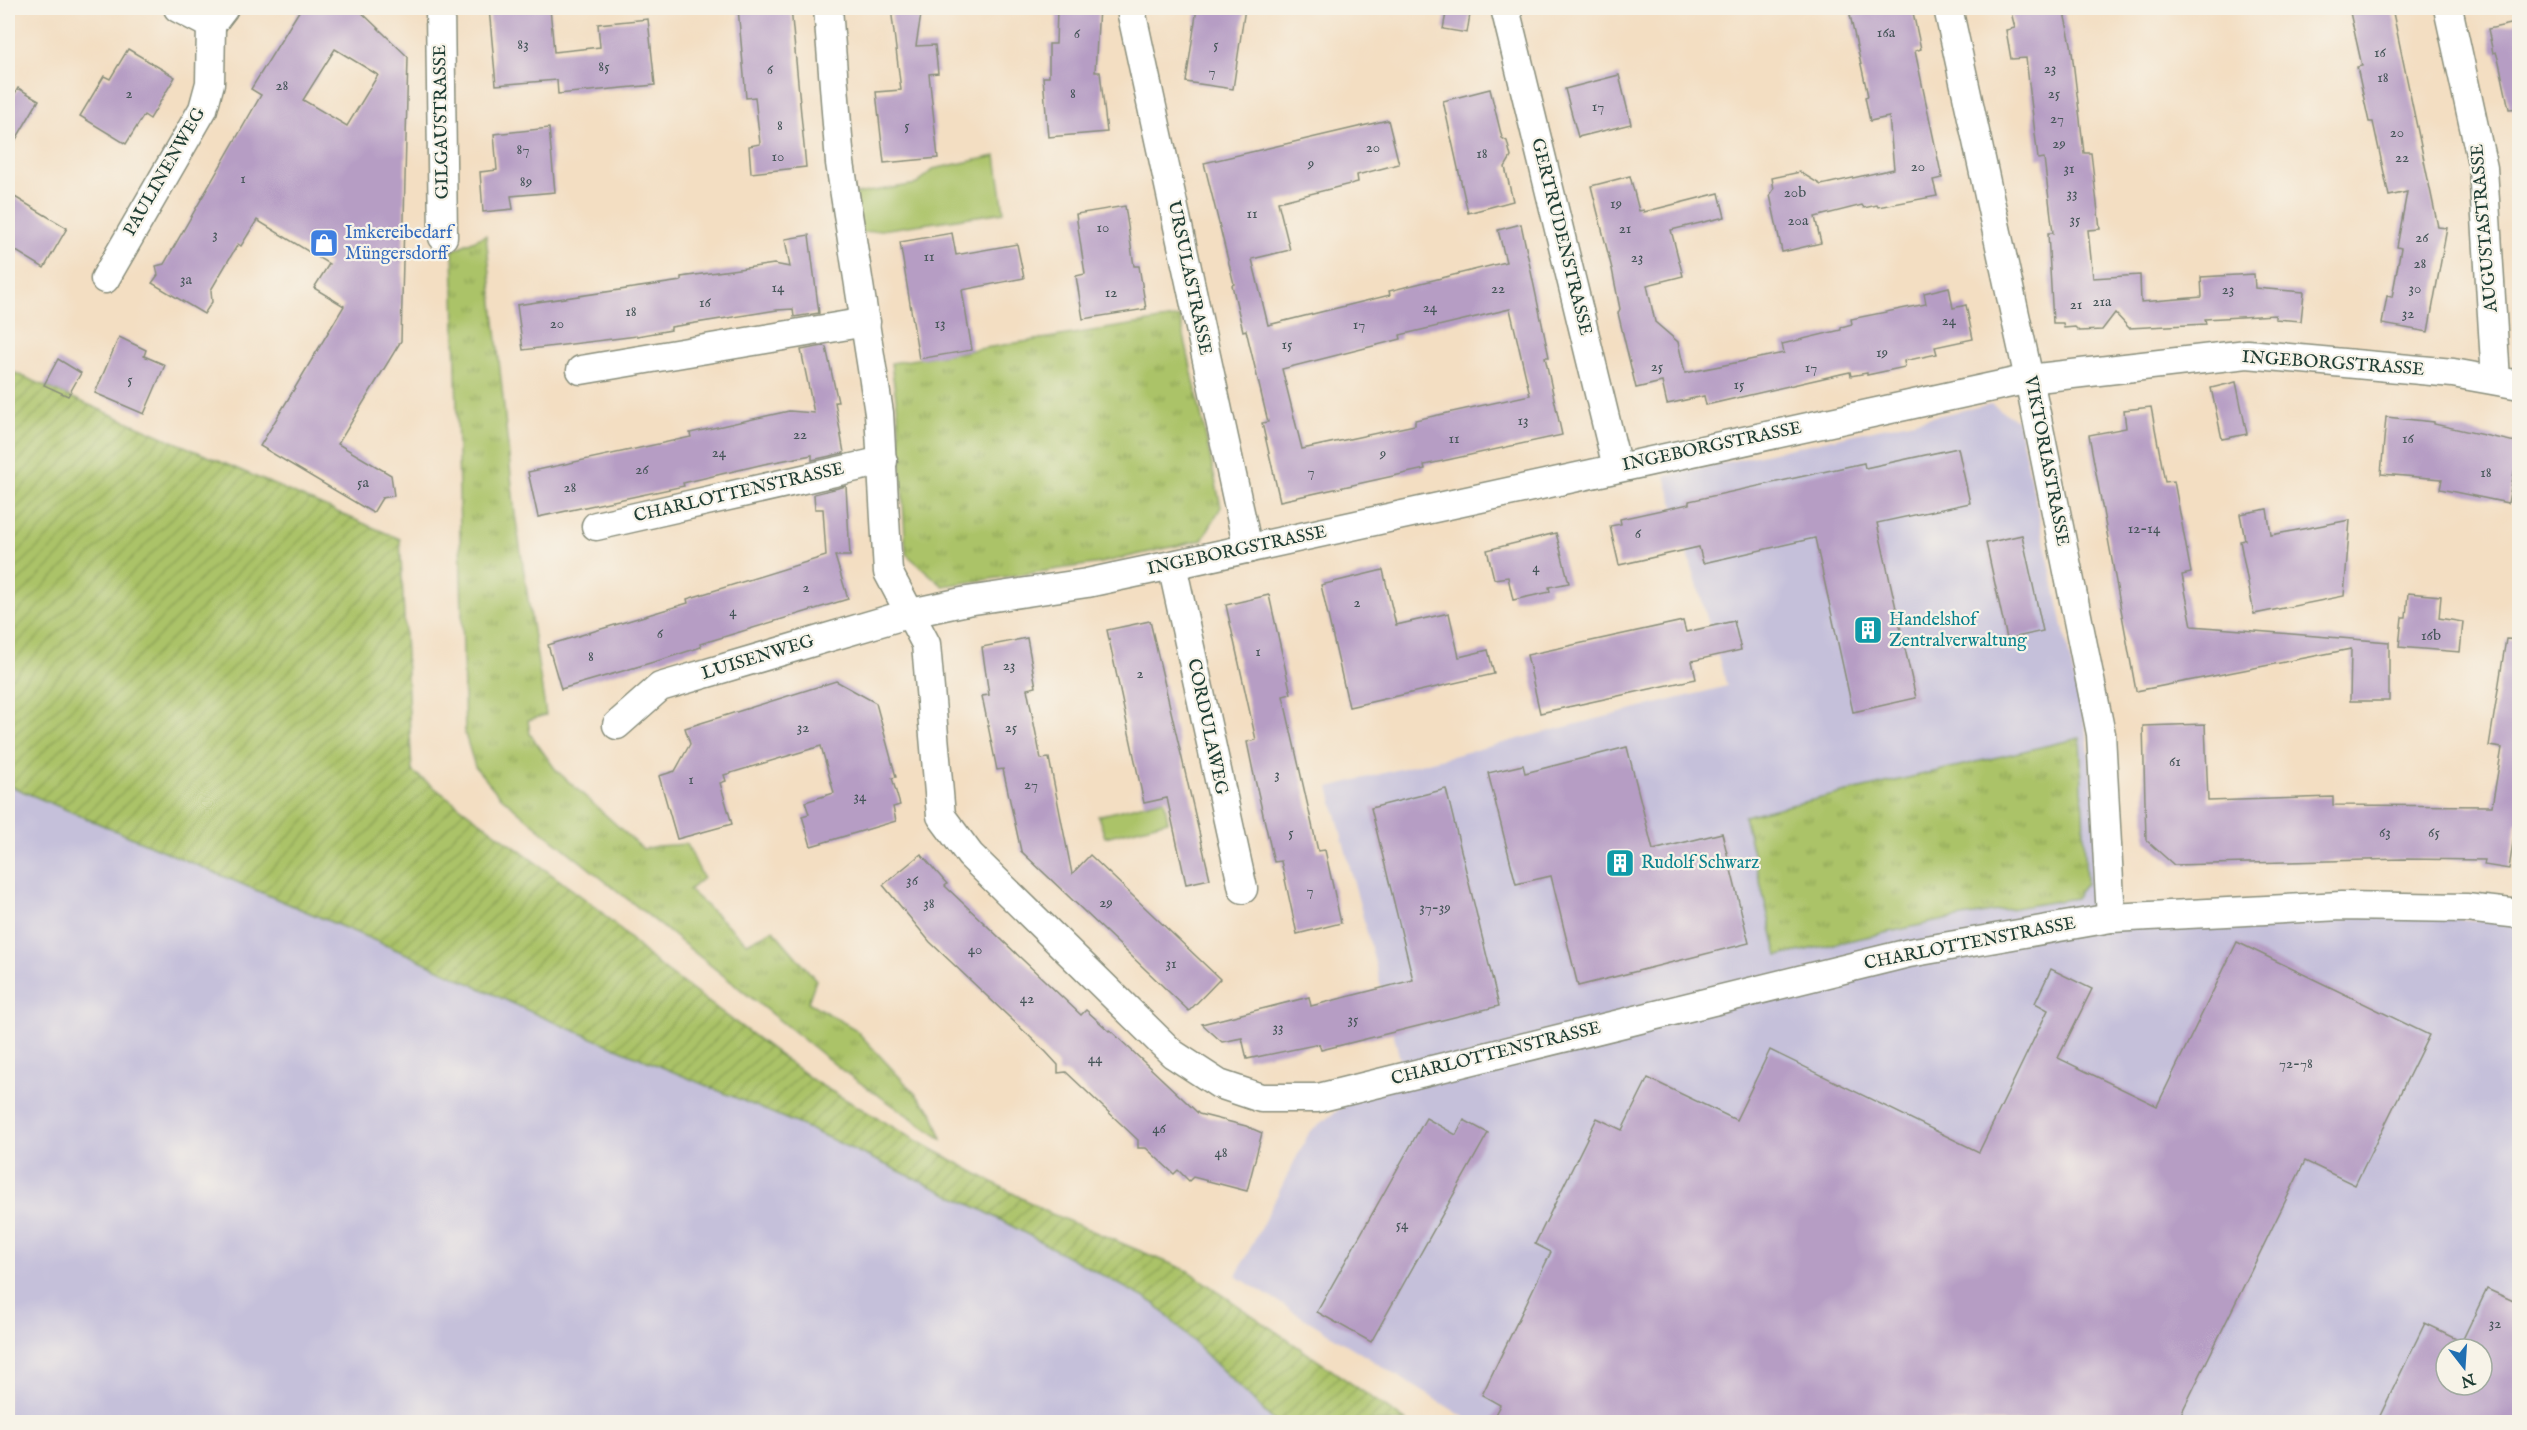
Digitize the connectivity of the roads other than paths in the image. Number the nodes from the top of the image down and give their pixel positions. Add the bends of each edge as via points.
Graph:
1 (178, 8) edge
2 (440, 8) edge
3 (828, 8) edge
4 (1134, 8) edge
5 (1505, 8) edge
6 (1948, 8) edge
7 (2448, 8) edge
8 (218, 16) edge
9 (444, 237) dead end
10 (105, 279) dead end
11 (866, 322) junction
12 (581, 370) dead end
13 (2030, 379) junction
14 (2508, 383) edge
15 (883, 461) junction
16 (1617, 467) junction
17 (596, 526) dead end
18 (1248, 549) junction
19 (1172, 565) junction
20 (911, 613) junction
21 (617, 725) dead end
22 (1243, 889) dead end
23 (2520, 914) edge
24 (2111, 918) junction

1 - 8 street
2 - 9 street, GILGAUSTRASSE
3 - 11 street, CHARLOTTENSTRASSE via 840,164
4 - 18 street, URSULASTRASSE
5 - 16 street, GERTRUDENSTRASSE
6 - 13 street, VIKTORIASTRASSE
7 - 14 street, AUGUSTASTRASSE via 2483,168
8 - 10 street, PAULINENWEG via 203,109
11 - 12 street
11 - 15 street, CHARLOTTENSTRASSE
13 - 14 street, INGEBORGSTRASSE via 2247,354 2453,373
13 - 16 street, INGEBORGSTRASSE
13 - 24 street, VIKTORIASTRASSE via 2101,734
15 - 17 street, CHARLOTTENSTRASSE
15 - 20 street, CHARLOTTENSTRASSE via 888,572
16 - 18 street, INGEBORGSTRASSE
18 - 19 street, INGEBORGSTRASSE
19 - 20 street, INGEBORGSTRASSE
19 - 22 street, CORDULAWEG
20 - 21 street, LUISENWEG via 660,687
20 - 24 street, CHARLOTTENSTRASSE via 926,644 940,816 970,855 1173,1054 1219,1084 1261,1098 1318,1098 1909,953
23 - 24 street, CHARLOTTENSTRASSE via 2466,908 2341,906

